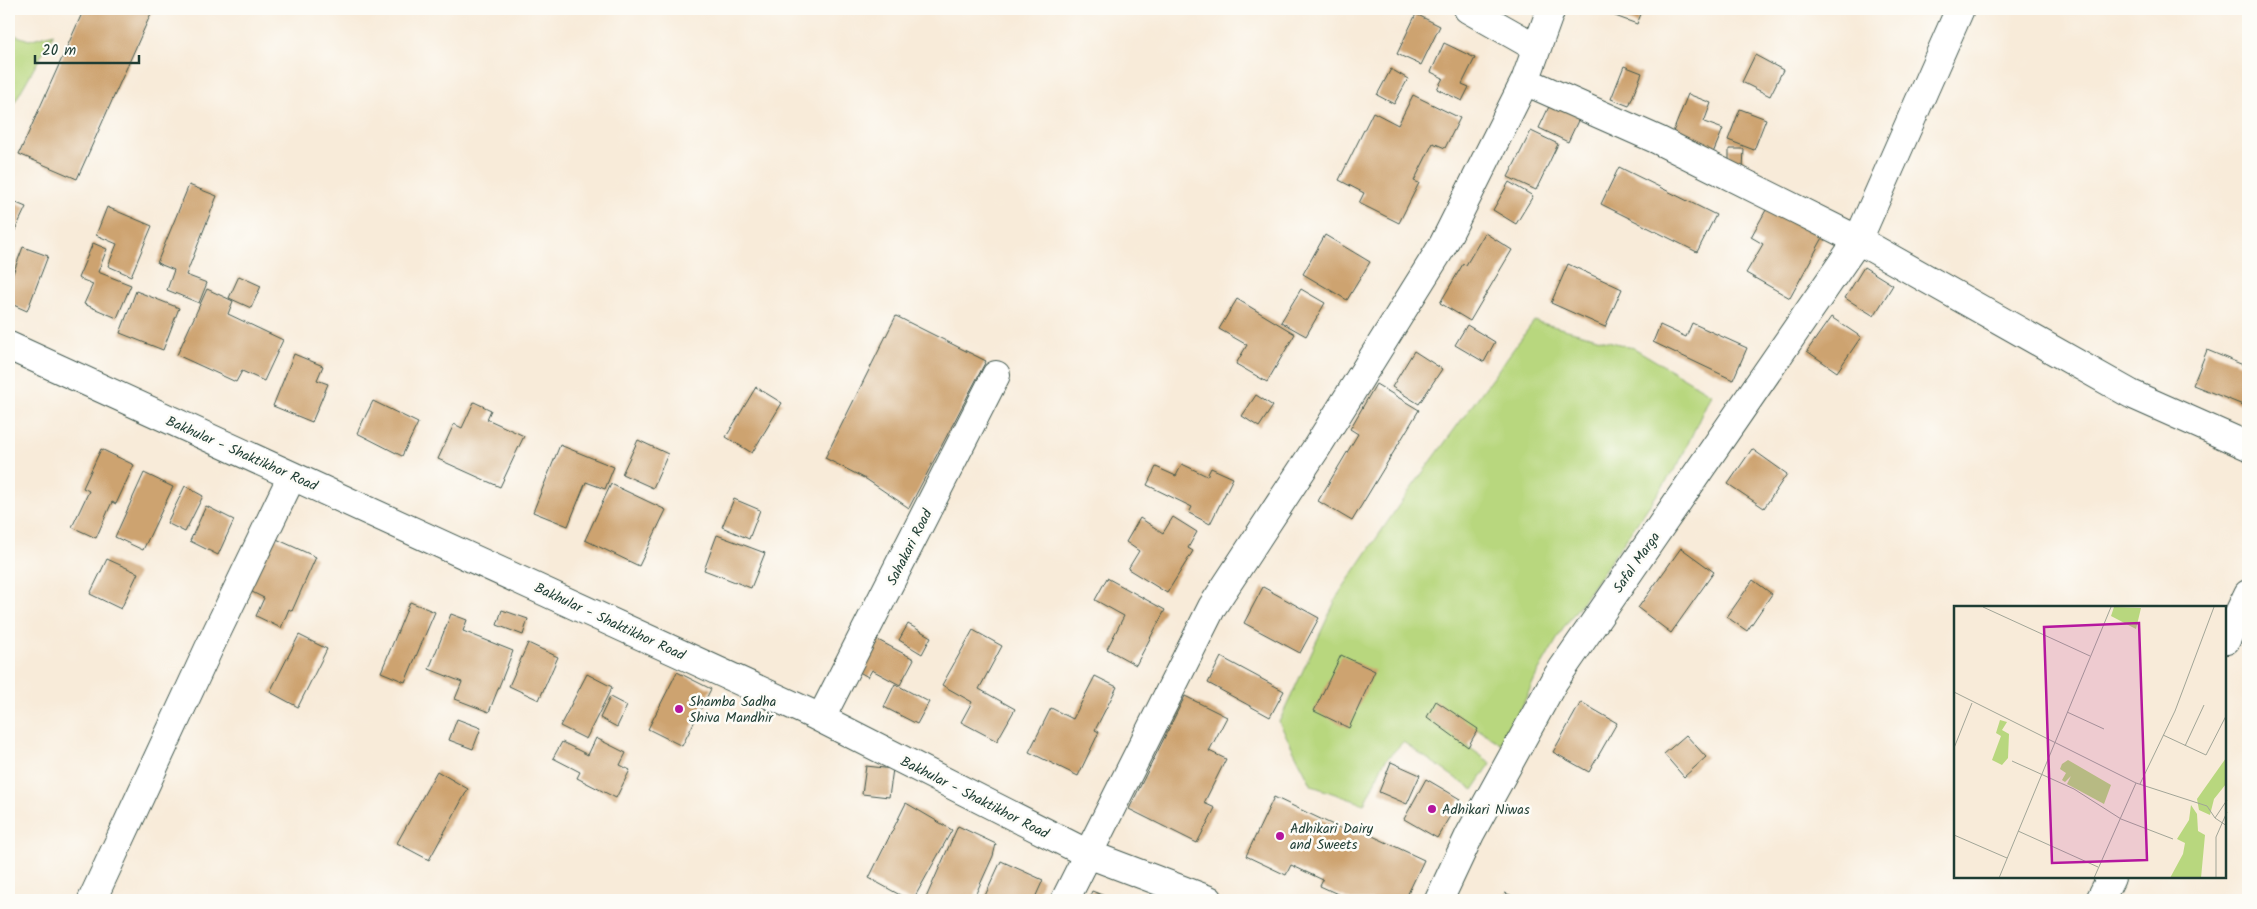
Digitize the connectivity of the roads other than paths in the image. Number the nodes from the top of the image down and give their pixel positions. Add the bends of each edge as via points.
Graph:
1 (1468, 9) edge
2 (1551, 9) edge
3 (1960, 9) edge
4 (1537, 48) junction
5 (1525, 81) junction
6 (1858, 240) junction
7 (9, 346) edge
8 (996, 375) dead end
9 (2248, 446) edge
10 (292, 476) junction
11 (2248, 594) edge
12 (2227, 638) edge
13 (821, 718) junction
14 (1088, 854) junction
15 (2110, 879) edge
16 (92, 900) edge
17 (1065, 900) edge
18 (1209, 900) edge
19 (1439, 900) edge
20 (2100, 900) edge

1 - 4 street
2 - 4 street
3 - 6 street, Safal Marga
4 - 5 street
5 - 6 street via 1658,140
5 - 14 street via 1443,245 1212,607
6 - 9 street via 2131,394
6 - 19 street, Safal Marga via 1554,681 1470,834
7 - 10 street, Bakhular - Shaktikhor Road
8 - 13 street, Sahakari Road
10 - 13 street, Bakhular - Shaktikhor Road
10 - 16 street via 208,648
11 - 12 street
13 - 14 street, Bakhular - Shaktikhor Road
14 - 17 street
14 - 18 street, Bakhular - Shaktikhor Road
15 - 20 street

